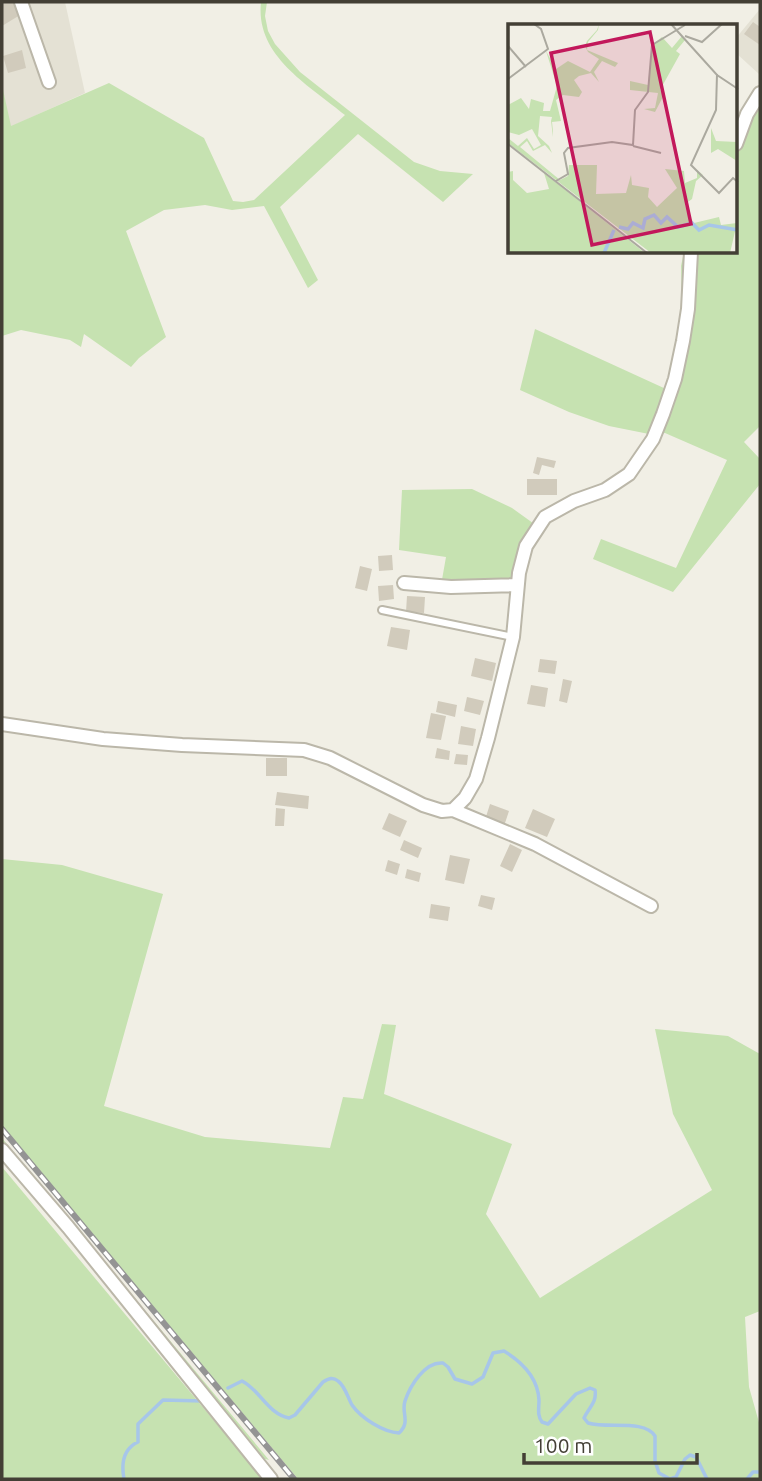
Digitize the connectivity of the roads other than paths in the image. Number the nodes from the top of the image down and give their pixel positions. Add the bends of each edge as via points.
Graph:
1 (22, 2) edge
2 (49, 82) dead end
3 (760, 93) edge
4 (738, 139) edge
5 (691, 254) edge
6 (404, 583) dead end
7 (517, 585) junction
8 (382, 610) dead end
9 (513, 637) junction
10 (2, 724) edge
11 (453, 810) junction
12 (651, 906) dead end
13 (2, 1150) edge
14 (271, 1479) edge

1 - 2 street
3 - 4 street
5 - 7 street via 688,309 675,379 653,439 638,464 618,483 545,517 526,546
6 - 7 street
7 - 9 street
8 - 9 lane
9 - 11 street via 482,762 465,798
10 - 11 street via 103,739 304,750 330,758 423,805
11 - 12 street via 535,845
13 - 14 street

